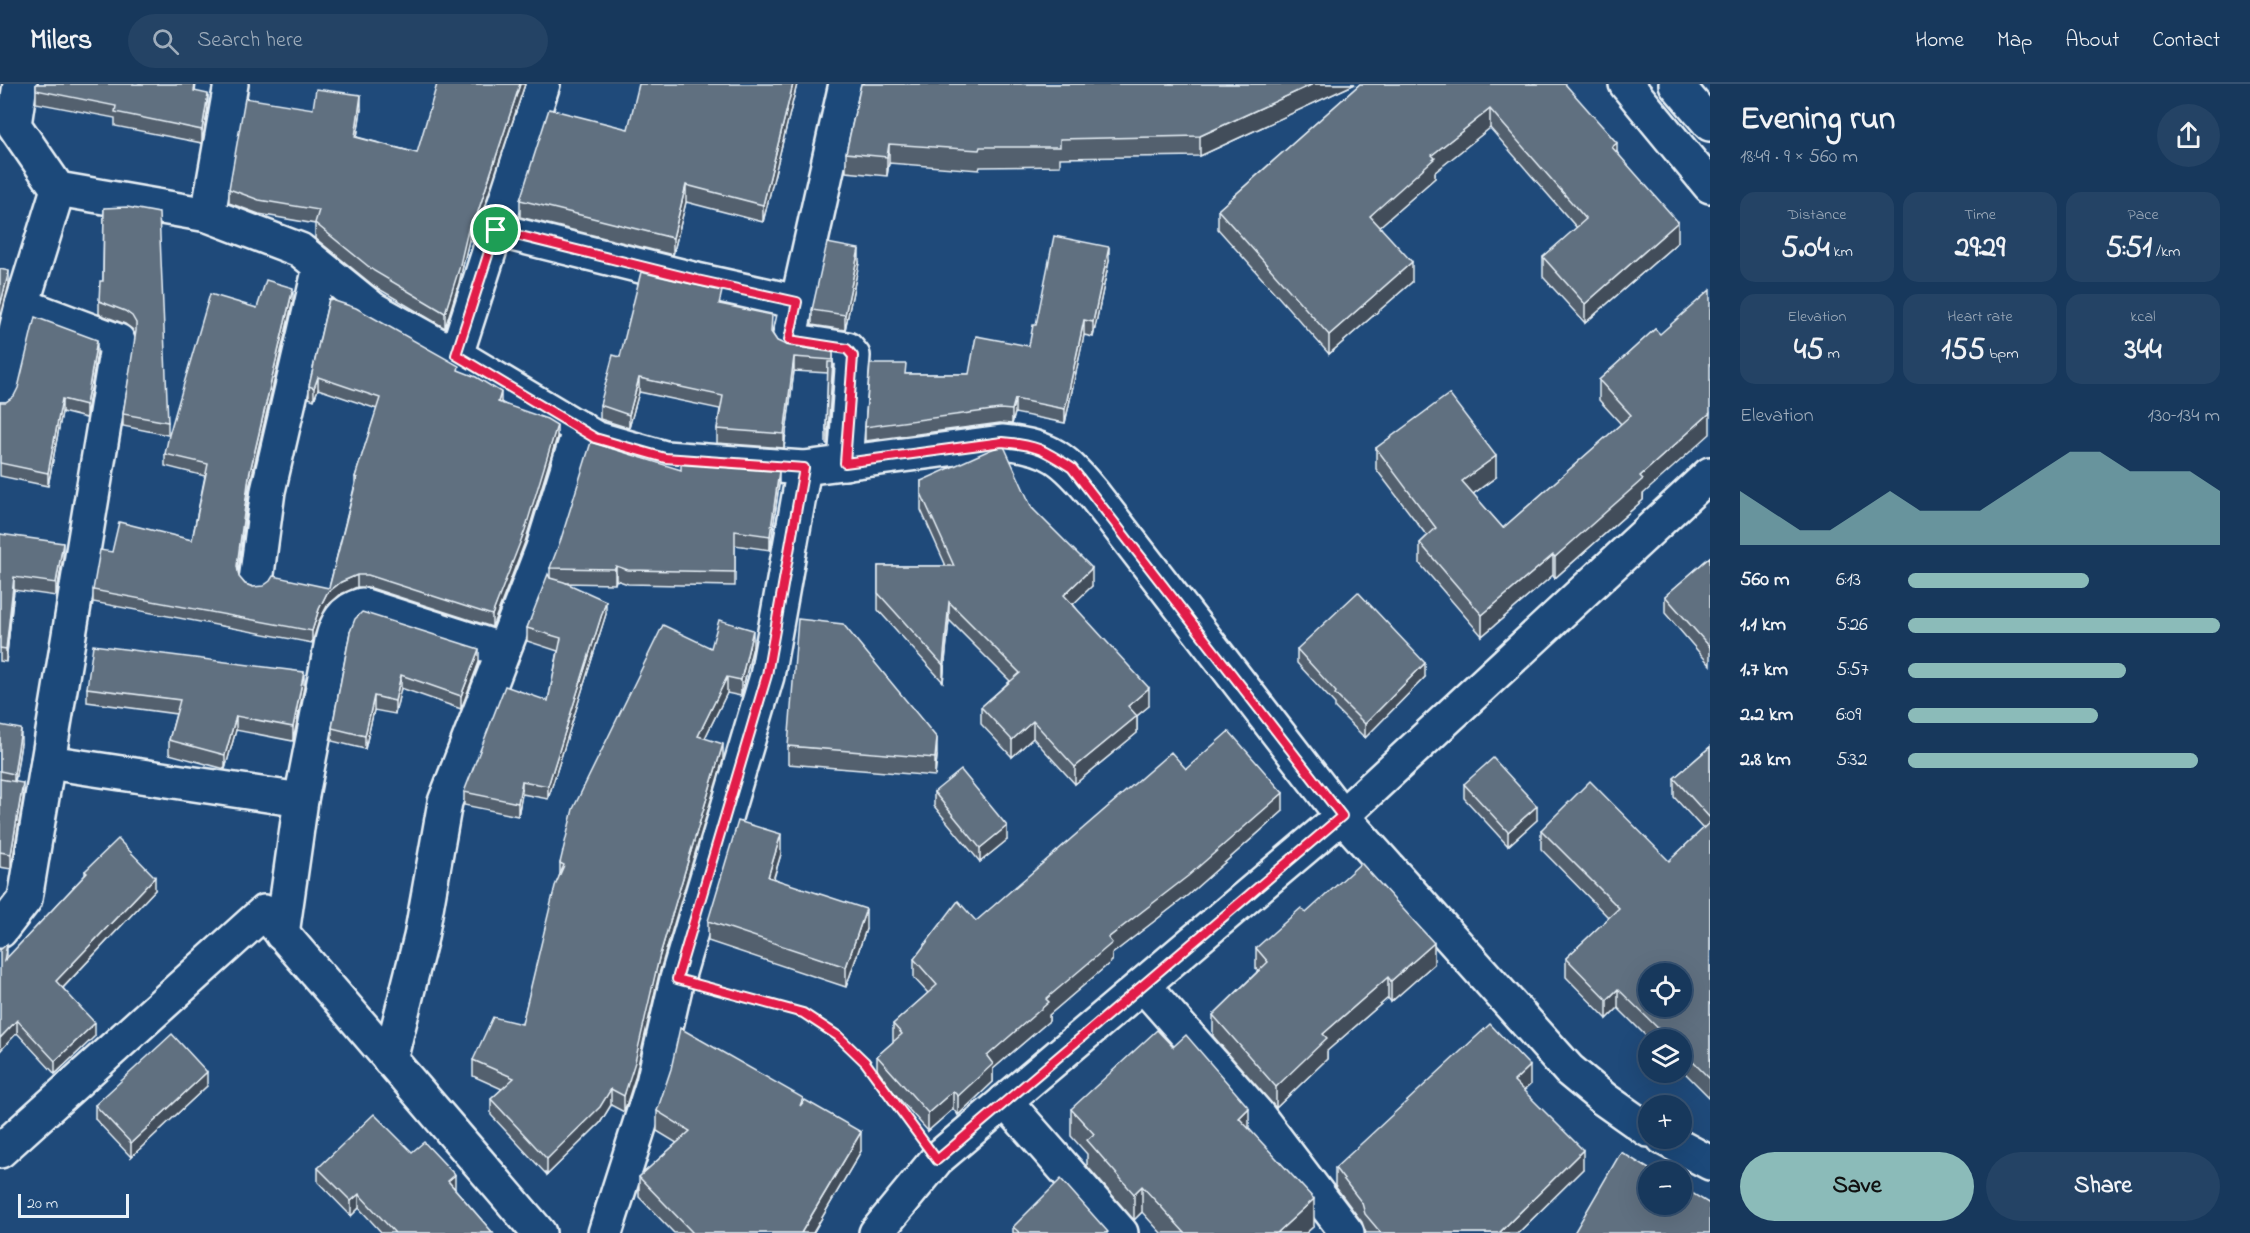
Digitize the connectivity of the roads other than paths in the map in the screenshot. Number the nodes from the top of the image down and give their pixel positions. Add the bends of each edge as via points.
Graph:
1 (231, 84) edge
2 (543, 84) edge
3 (846, 84) edge
4 (1626, 84) edge
5 (1676, 84) edge
6 (13, 86) edge
7 (1710, 124) edge
8 (7, 136) edge
9 (1710, 186) edge
10 (58, 189) junction
11 (208, 215) junction
12 (496, 230) junction
13 (320, 267) junction
14 (797, 302) junction
15 (22, 305) junction
16 (456, 355) junction
17 (0, 397) edge
18 (580, 428) junction
19 (845, 463) junction
20 (804, 468) junction
21 (1710, 474) edge
22 (256, 581) dead end
23 (503, 650) junction
24 (48, 762) junction
25 (301, 800) junction
26 (1342, 816) junction
27 (0, 932) edge
28 (282, 934) junction
29 (1143, 985) junction
30 (390, 1060) junction
31 (1005, 1101) junction
32 (1638, 1123) edge
33 (1683, 1149) edge
34 (0, 1151) edge
35 (1710, 1164) edge
36 (539, 1233) edge
37 (605, 1233) edge
38 (876, 1233) edge
39 (1121, 1233) edge
40 (1346, 1233) edge

1 - 11 main road
2 - 12 main road
3 - 14 main road
4 - 9 main road
5 - 7 main road
6 - 8 main road
8 - 10 main road
10 - 11 main road
10 - 15 main road
11 - 13 main road via 300,250
12 - 14 main road
12 - 16 main road
13 - 16 main road via 373,309
13 - 22 main road via 268,491
14 - 19 main road via 789,340 847,349 853,356
15 - 17 main road
15 - 24 main road via 118,341
16 - 18 main road
18 - 20 main road via 595,438 665,458
18 - 23 main road via 543,548
19 - 20 main road
19 - 26 main road via 1002,442 1043,449 1072,468
20 - 37 main road via 767,675 677,979 653,1083
21 - 26 main road
23 - 25 main road via 362,605 344,613 335,626
23 - 30 main road via 445,802 422,937
24 - 25 main road
24 - 27 main road via 25,899
25 - 28 main road
26 - 29 main road
26 - 32 main road via 1569,1070
28 - 30 main road
28 - 34 main road via 264,912
29 - 31 main road
29 - 40 main road via 1257,1114
30 - 36 main road
31 - 38 main road via 937,1160
31 - 39 main road
33 - 35 main road

